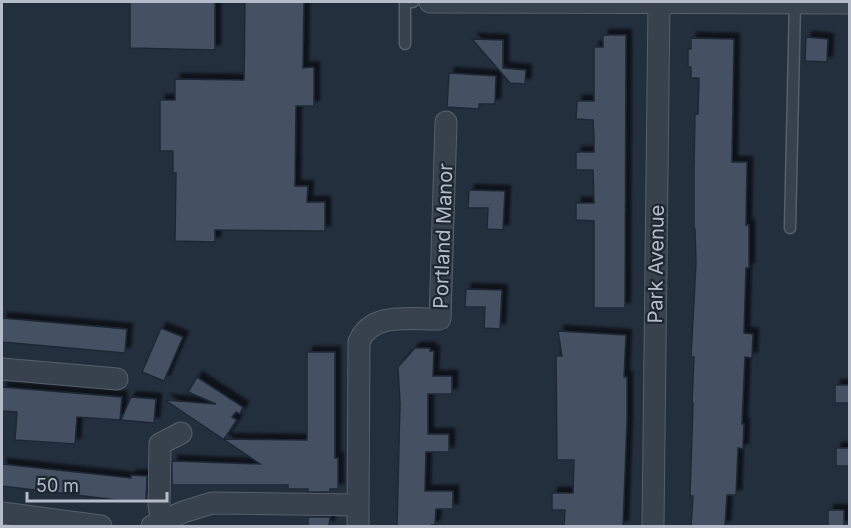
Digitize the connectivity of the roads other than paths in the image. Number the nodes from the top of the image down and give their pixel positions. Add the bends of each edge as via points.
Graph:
1 (405, 2) edge
2 (415, 2) edge
3 (430, 2) edge
4 (658, 2) edge
5 (795, 2) edge
6 (849, 3) edge
7 (405, 44) dead end
8 (446, 122) dead end
9 (790, 228) dead end
10 (2, 369) edge
11 (117, 380) dead end
12 (182, 433) dead end
13 (357, 505) junction
14 (2, 513) edge
15 (157, 524) edge
16 (90, 525) edge
17 (358, 526) edge
18 (653, 526) edge

1 - 2 lane
1 - 7 lane
2 - 3 lane
3 - 4 street
4 - 5 street
4 - 18 street, Park Avenue
5 - 6 street
5 - 9 lane
8 - 13 street, Portland Manor via 440,319 383,320 363,331 357,353
10 - 11 street
12 - 15 street via 160,444
13 - 15 street via 212,503
13 - 17 street
14 - 16 street

